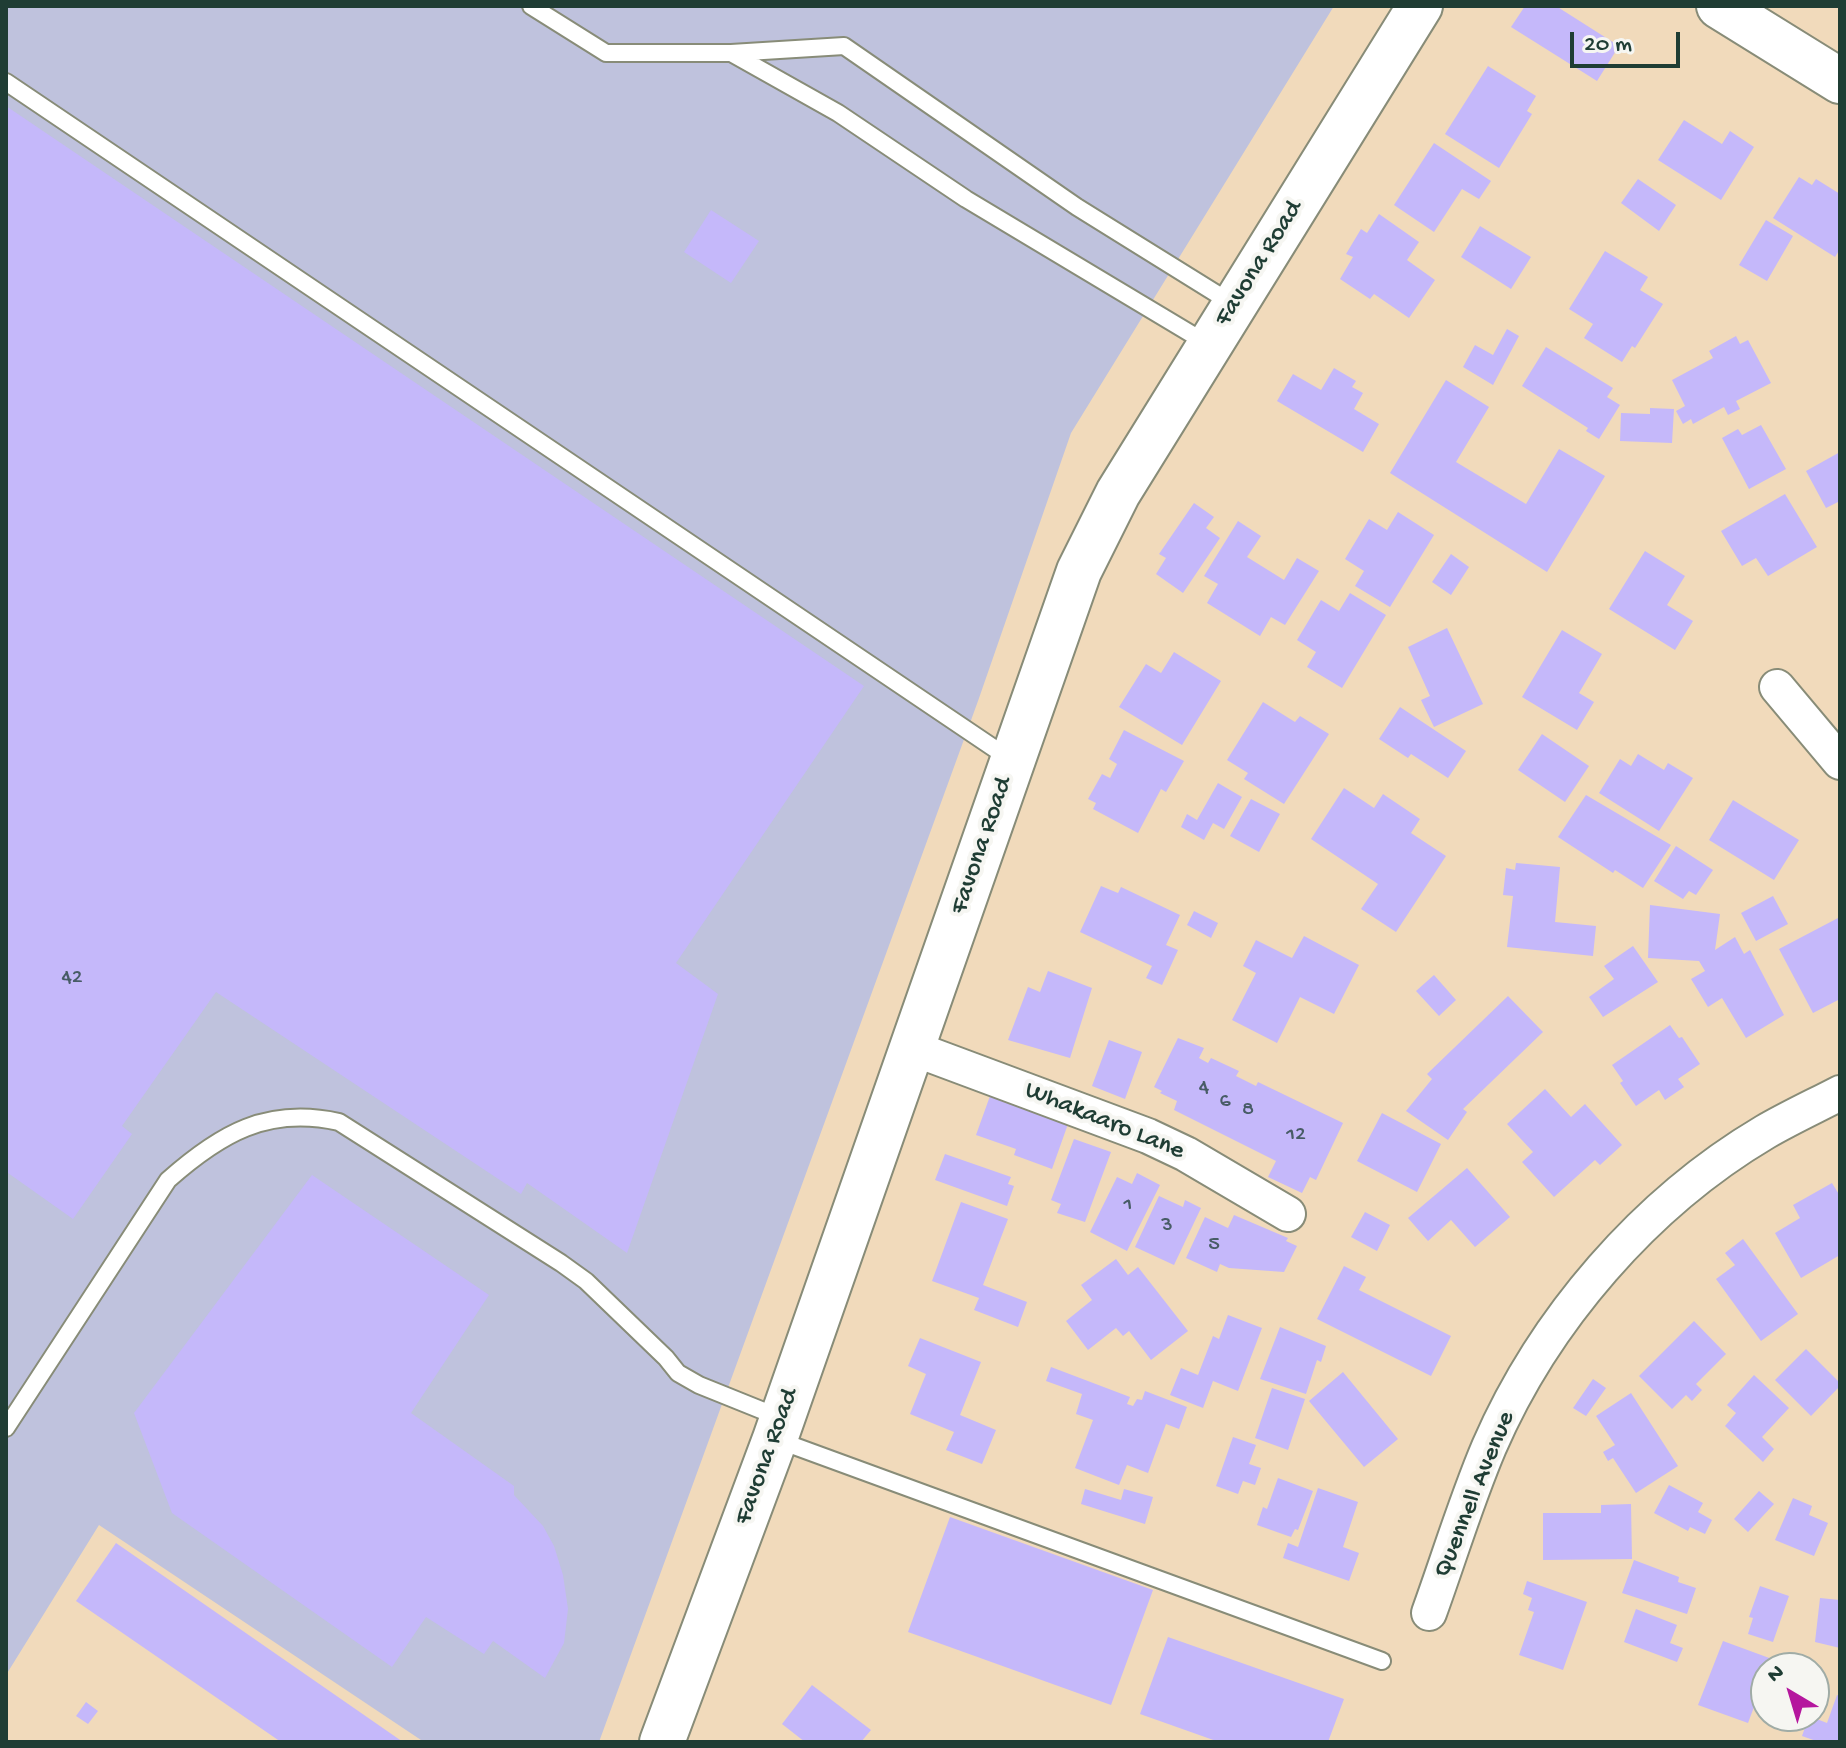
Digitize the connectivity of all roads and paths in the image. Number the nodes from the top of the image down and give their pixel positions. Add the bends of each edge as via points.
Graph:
1 (531, 6) edge
2 (1420, 6) edge
3 (1719, 6) edge
4 (731, 53) junction
5 (1840, 81) edge
6 (6, 82) edge
7 (1235, 305) junction
8 (1210, 345) junction
9 (1777, 687) dead end
10 (1013, 761) junction
11 (1840, 762) edge
12 (912, 1048) junction
13 (1840, 1093) edge
14 (1288, 1214) dead end
15 (6, 1428) edge
16 (779, 1428) junction
17 (1429, 1613) dead end
18 (1382, 1661) dead end
19 (662, 1742) edge

1 - 4 lane via 606,53
2 - 7 main road, Favona Road
3 - 5 main road
4 - 7 lane via 844,46 1077,207
4 - 8 lane via 838,113 966,199
6 - 10 lane
7 - 8 main road, Favona Road
8 - 10 main road, Favona Road via 1118,493 1079,571
9 - 11 street
10 - 12 main road, Favona Road
12 - 14 street, Whakaaro Lane via 1148,1136
12 - 16 main road, Favona Road
13 - 17 street, Quennell Avenue via 1763,1133 1685,1188 1611,1257 1545,1343 1489,1447
15 - 16 lane via 168,1180 200,1152 246,1126 312,1116 339,1122 574,1272 678,1373
16 - 18 lane
16 - 19 main road, Favona Road

